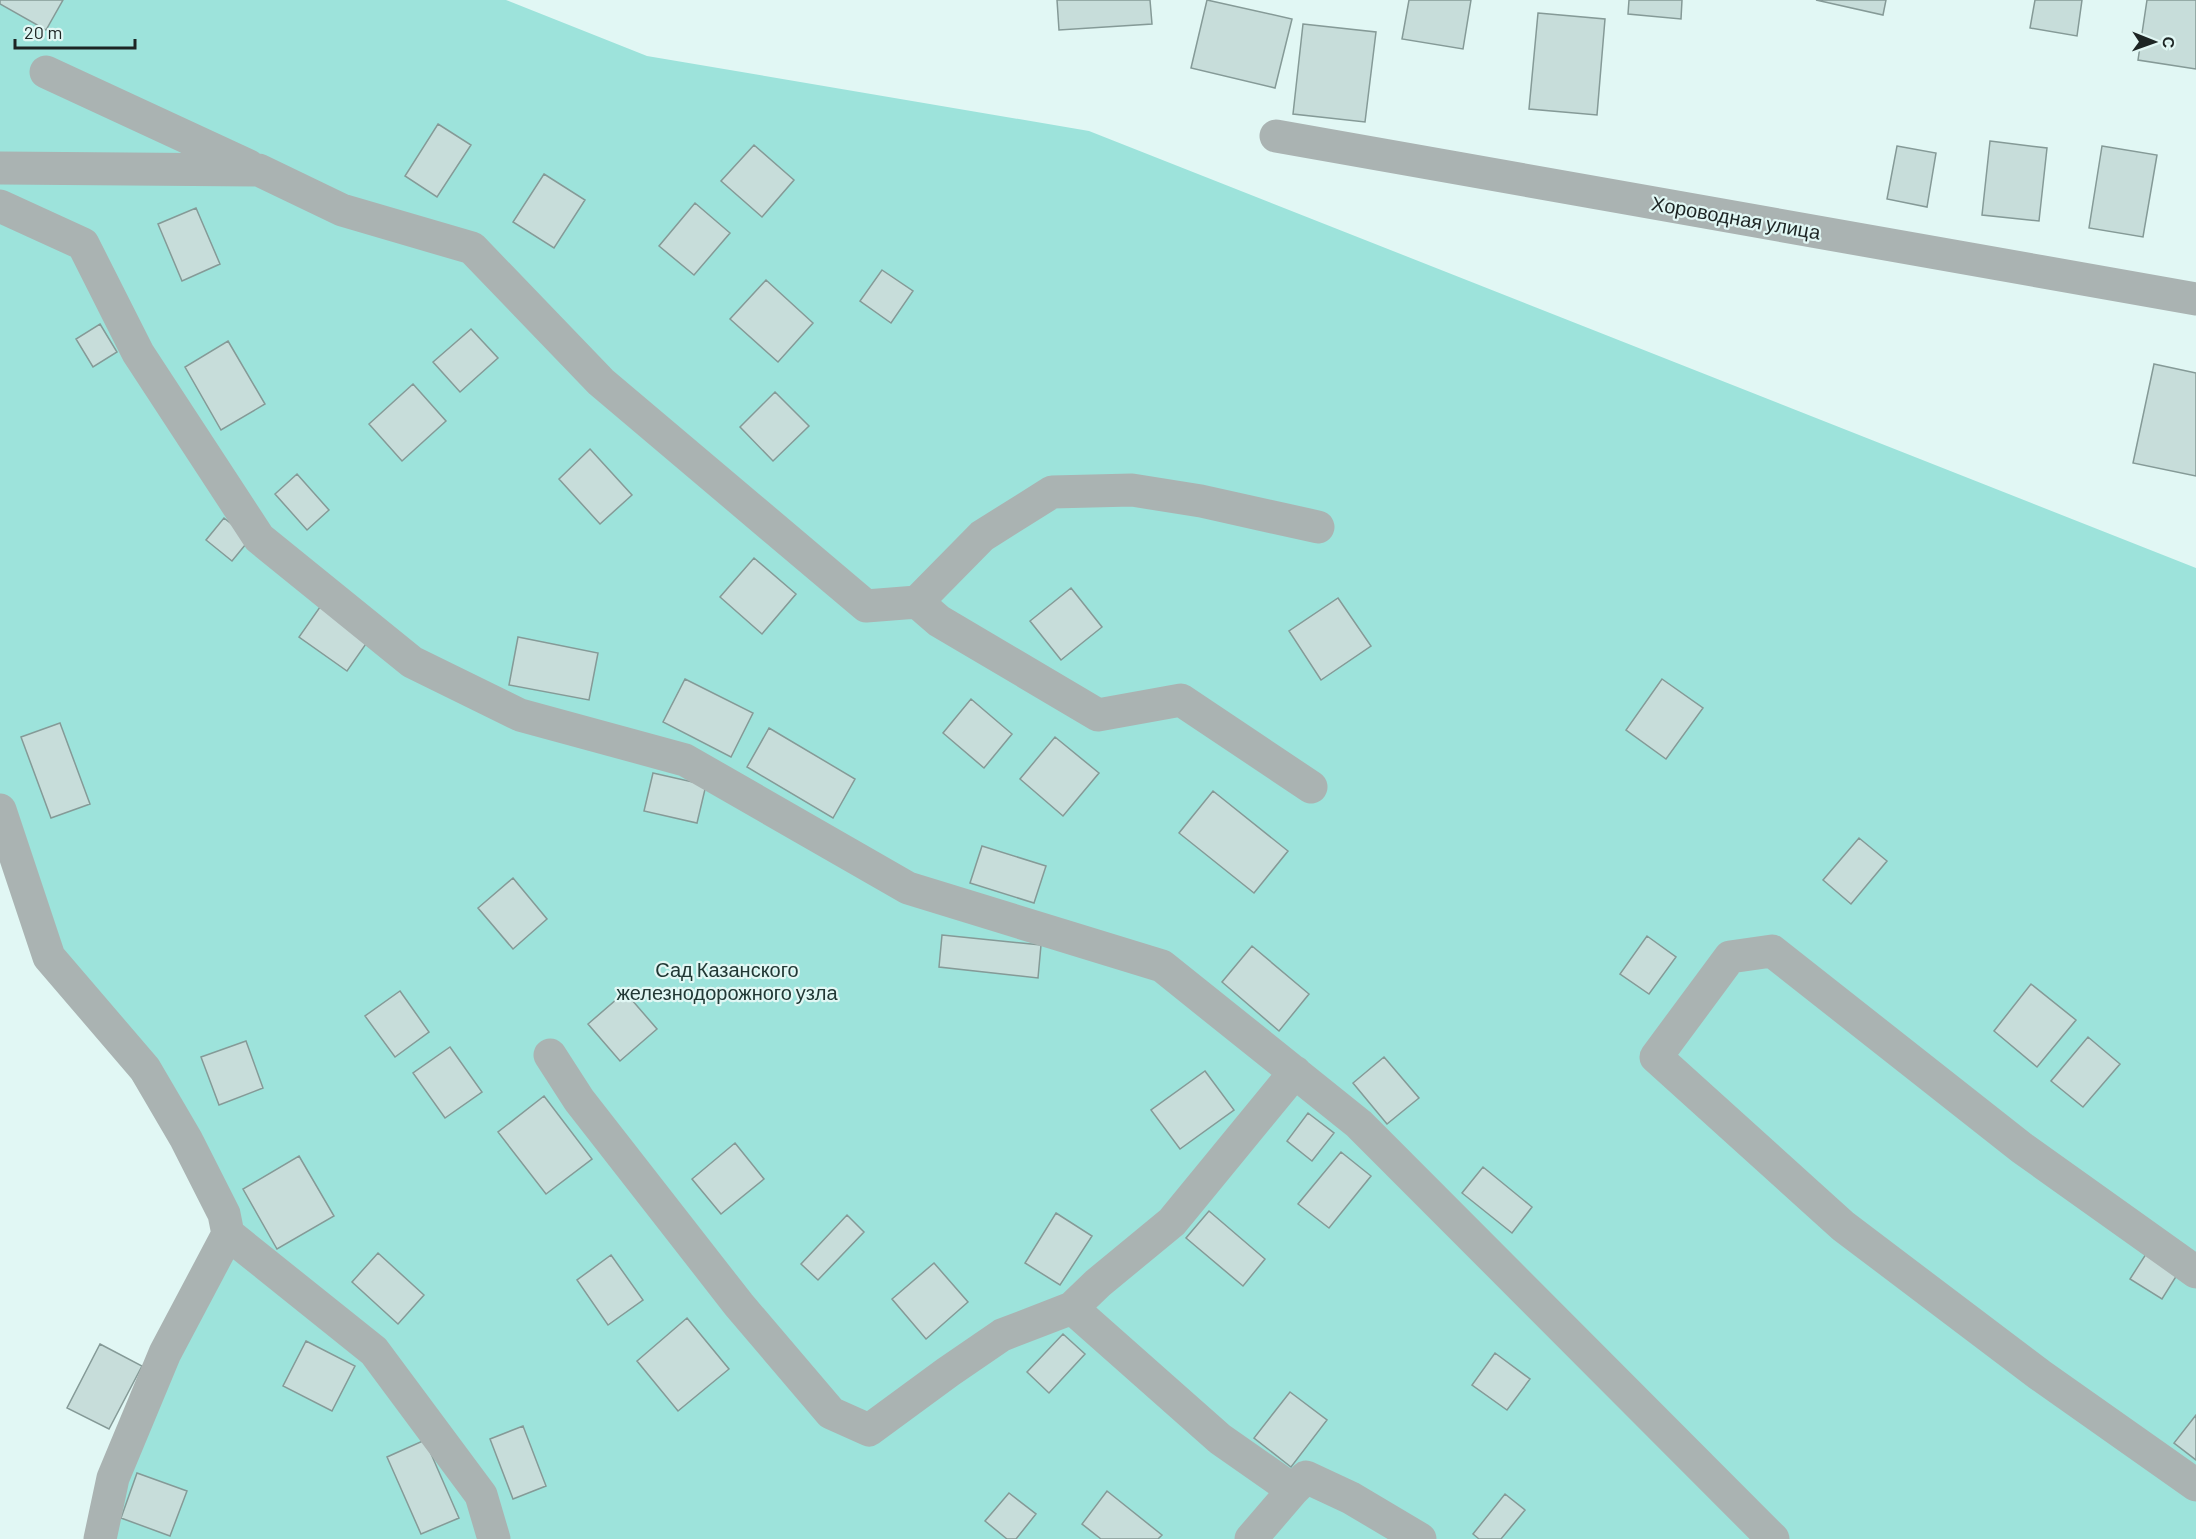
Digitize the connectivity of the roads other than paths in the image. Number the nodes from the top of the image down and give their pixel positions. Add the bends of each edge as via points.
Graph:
1 (46, 72) dead end
2 (1276, 136) dead end
3 (0, 168) edge
4 (259, 170) junction
5 (0, 206) edge
6 (2196, 299) edge
7 (1317, 527) dead end
8 (917, 602) junction
9 (1311, 787) dead end
10 (0, 810) edge
11 (550, 1055) dead end
12 (1295, 1072) junction
13 (228, 1234) junction
14 (2196, 1272) edge
15 (1072, 1308) junction
16 (2196, 1485) edge
17 (1293, 1490) junction
18 (100, 1539) edge
19 (494, 1539) edge
20 (1251, 1539) edge
21 (1420, 1539) edge
22 (1773, 1539) edge

1 - 4 street
2 - 6 street, Хороводная улица
3 - 4 street
4 - 8 street via 342,210 472,248 601,382 866,606
5 - 12 street via 83,244 138,353 259,538 412,662 520,715 685,760 908,888 1162,966
7 - 8 street via 1132,490 1052,492 982,536
8 - 9 street via 939,621 1098,715 1182,700
10 - 13 street via 50,957 145,1069 224,1214
11 - 15 street via 579,1100 738,1305 831,1413 869,1430 1002,1335
12 - 15 street via 1172,1222
12 - 22 street via 1359,1124
13 - 18 street via 165,1353 113,1478
13 - 19 street via 374,1351 481,1495
14 - 16 street via 2022,1148 1772,951 1730,957 1656,1058 1843,1226 2040,1375
15 - 17 street via 1220,1439
17 - 20 street
17 - 21 street via 1306,1477 1351,1498

